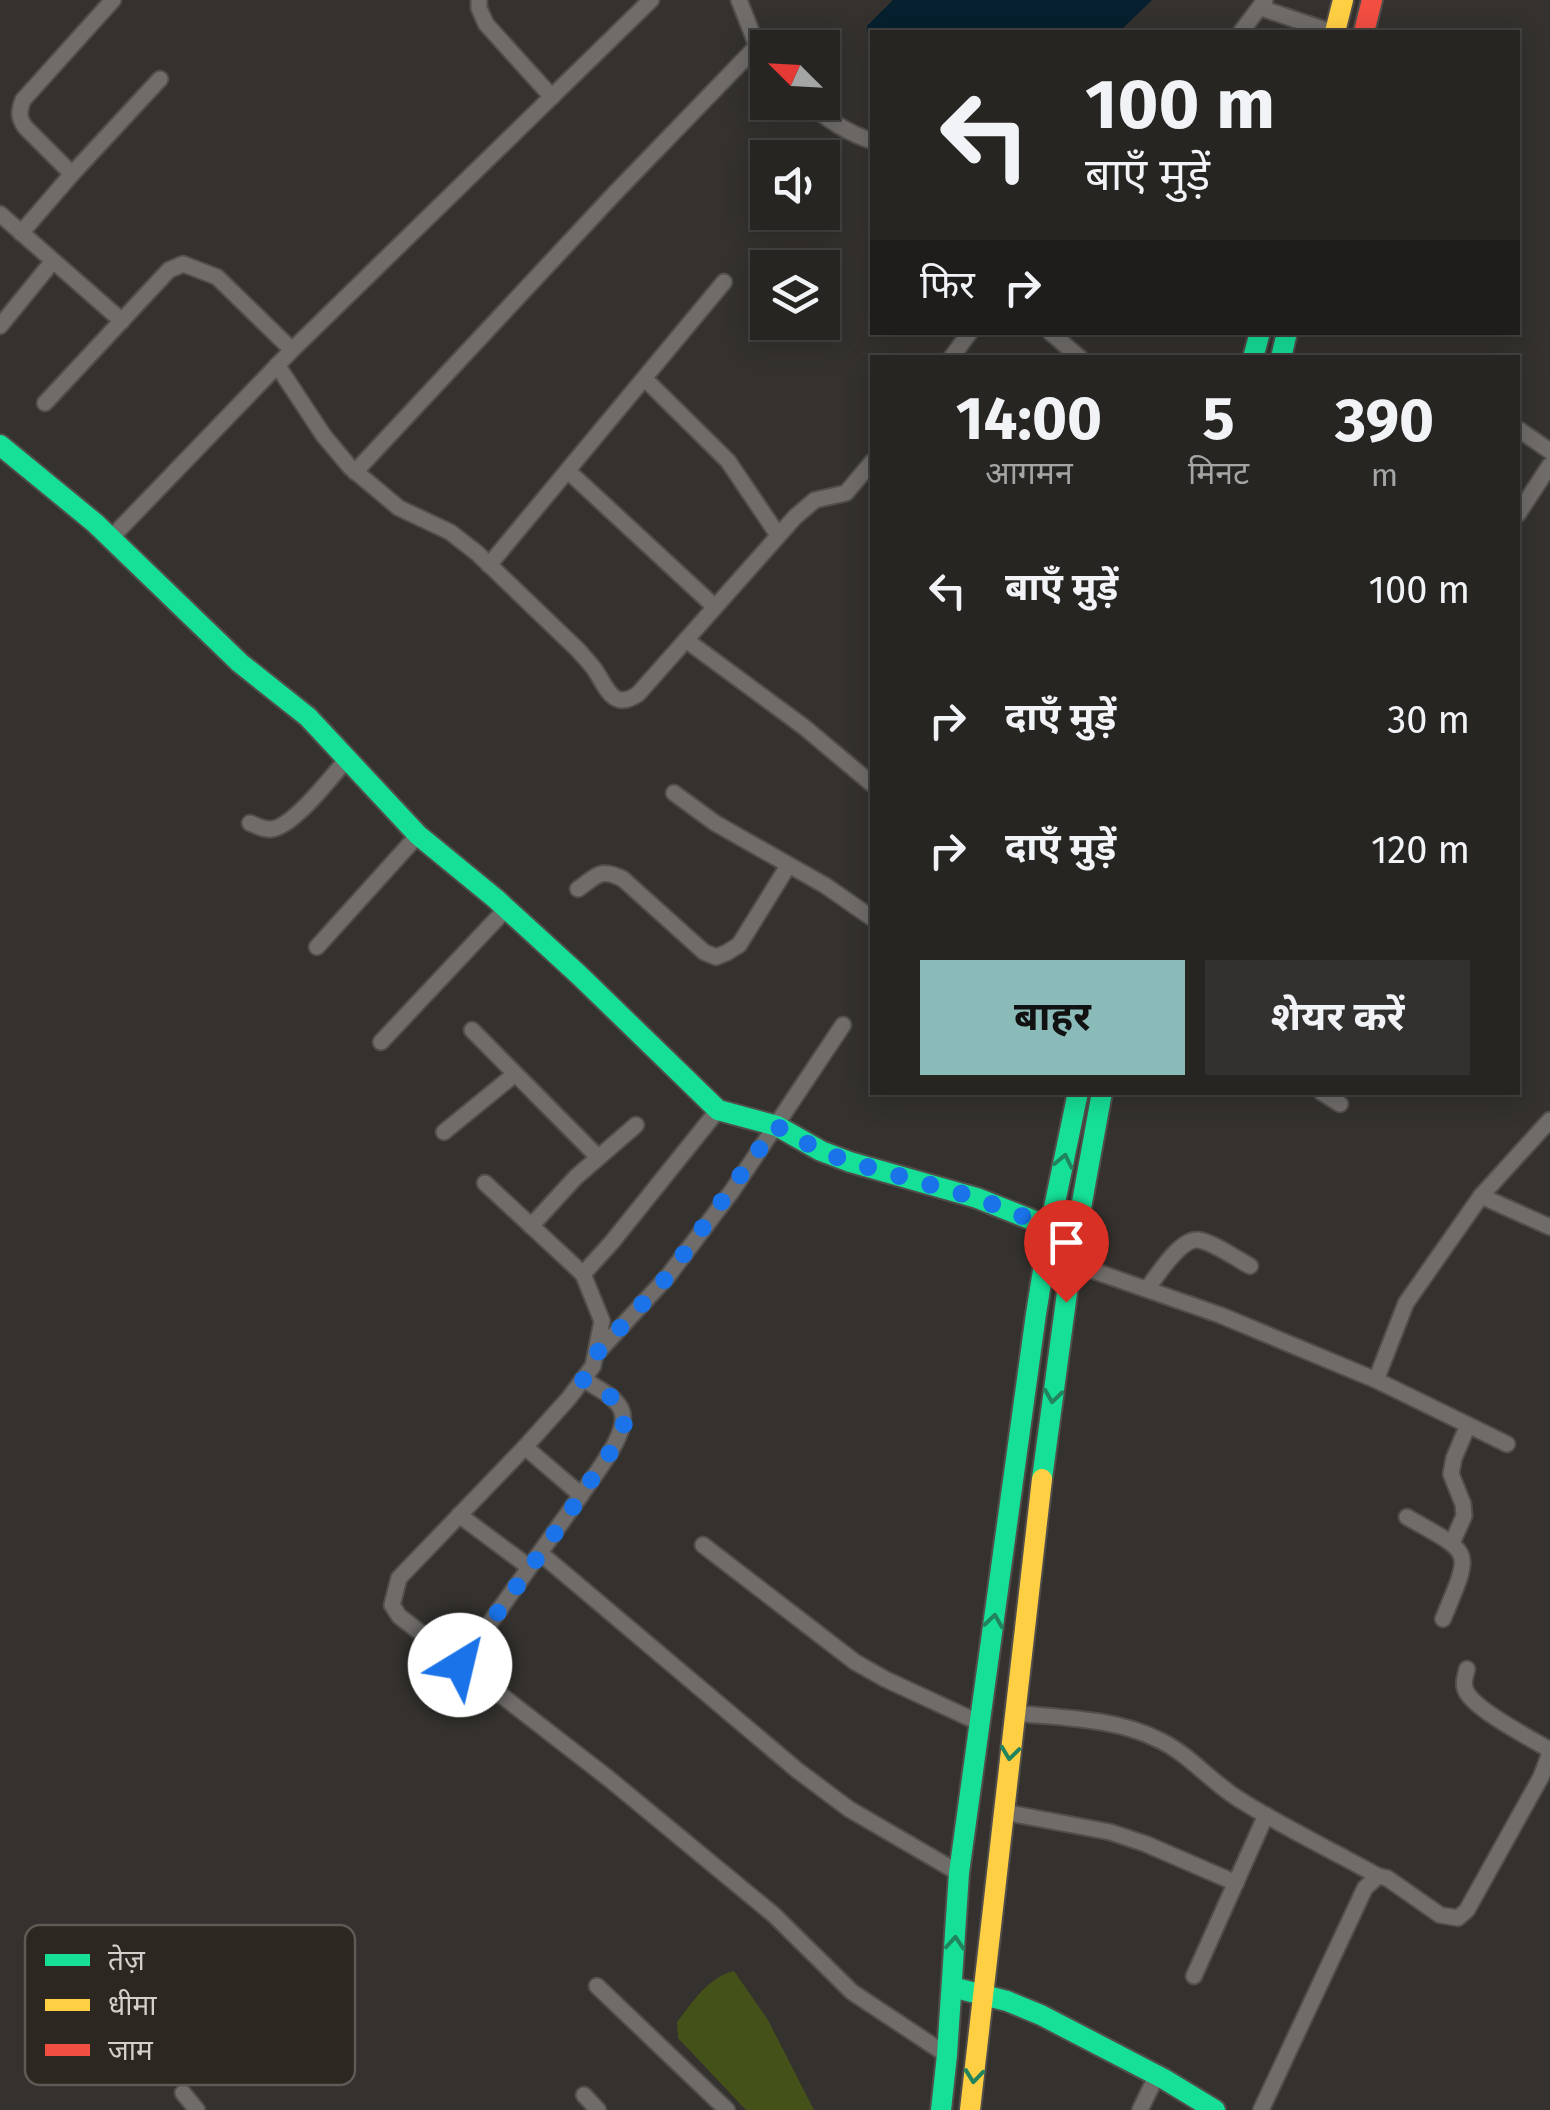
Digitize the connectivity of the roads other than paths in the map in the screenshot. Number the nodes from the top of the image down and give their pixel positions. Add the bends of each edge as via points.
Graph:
1 (113, 0) edge
2 (480, 0) edge
3 (651, 0) edge
4 (739, 0) edge
5 (1343, 0) edge
6 (1372, 0) edge
7 (1263, 4) edge
8 (752, 30) edge
9 (1242, 30) edge
10 (1328, 30) edge
11 (1334, 30) edge
12 (1364, 30) edge
13 (750, 64) edge
14 (160, 79) dead end
15 (552, 97) junction
16 (830, 120) edge
17 (870, 140) edge
18 (72, 174) junction
19 (0, 214) edge
20 (21, 233) junction
21 (53, 261) junction
22 (724, 282) dead end
23 (122, 321) junction
24 (0, 326) edge
25 (1053, 335) edge
26 (292, 350) junction
27 (1077, 355) edge
28 (277, 365) junction
29 (645, 379) junction
30 (45, 404) dead end
31 (1520, 430) edge
32 (0, 445) edge
33 (1550, 451) edge
34 (870, 464) edge
35 (1550, 465) edge
36 (568, 470) junction
37 (355, 472) junction
38 (1520, 511) edge
39 (778, 536) junction
40 (110, 538) junction
41 (490, 565) junction
42 (714, 607) junction
43 (686, 640) junction
44 (347, 759) junction
45 (870, 782) edge
46 (674, 792) dead end
47 (250, 823) dead end
48 (418, 834) junction
49 (788, 866) junction
50 (578, 889) dead end
51 (506, 909) junction
52 (870, 917) edge
53 (317, 946) dead end
54 (843, 1025) dead end
55 (472, 1030) dead end
56 (381, 1042) dead end
57 (516, 1074) junction
58 (1077, 1095) edge
59 (1101, 1095) edge
60 (1326, 1095) edge
61 (1340, 1104) dead end
62 (718, 1110) junction
63 (1550, 1120) edge
64 (636, 1125) dead end
65 (776, 1126) junction
66 (444, 1132) dead end
67 (598, 1157) junction
68 (485, 1183) dead end
69 (1480, 1196) junction
70 (531, 1226) junction
71 (1050, 1227) junction
72 (1550, 1227) edge
73 (1076, 1234) junction
74 (1071, 1263) junction
75 (1250, 1266) dead end
76 (583, 1274) junction
77 (1146, 1290) junction
78 (596, 1354) junction
79 (583, 1380) junction
80 (1376, 1380) junction
81 (1468, 1424) junction
82 (1507, 1444) dead end
83 (525, 1447) junction
84 (1012, 1490) junction
85 (1040, 1494) junction
86 (581, 1495) junction
87 (459, 1515) junction
88 (1406, 1516) dead end
89 (1452, 1543) junction
90 (703, 1545) dead end
91 (534, 1560) junction
92 (1443, 1619) dead end
93 (460, 1665) junction
94 (1466, 1669) dead end
95 (1014, 1713) junction
96 (980, 1724) junction
97 (1550, 1752) edge
98 (1003, 1812) junction
99 (1266, 1815) junction
100 (959, 1872) junction
101 (1378, 1876) junction
102 (1236, 1883) junction
103 (1194, 1976) dead end
104 (597, 1986) dead end
105 (952, 1988) junction
106 (982, 1995) junction
107 (947, 2055) junction
108 (1158, 2075) junction
109 (183, 2093) dead end
110 (584, 2096) dead end
111 (197, 2110) edge
112 (598, 2110) edge
113 (727, 2110) edge
114 (941, 2110) edge
115 (970, 2110) edge
116 (1140, 2110) edge
117 (1216, 2110) edge
118 (1261, 2110) edge

1 - 18 street via 19,112 25,127
2 - 15 street via 486,24
3 - 15 street
4 - 8 street
5 - 11 main road
6 - 12 main road
7 - 9 street
7 - 10 street
13 - 37 street via 603,207
14 - 18 street
15 - 26 street
16 - 17 street
18 - 20 street
19 - 20 street
20 - 21 street
21 - 23 street
21 - 24 street
22 - 29 street
23 - 26 street via 169,270 183,264 217,277
23 - 30 street
25 - 27 street
26 - 28 street
28 - 37 street
28 - 40 street
29 - 36 street
29 - 39 street via 728,460
31 - 33 street
32 - 40 main road
34 - 39 street via 846,493 815,500
35 - 38 street
36 - 41 street
36 - 42 street
37 - 41 street
39 - 42 street
40 - 44 main road
41 - 43 street via 620,701 638,694
42 - 43 street
43 - 45 street
44 - 47 street via 278,828
44 - 48 main road
46 - 49 street
48 - 51 main road
48 - 53 street
49 - 50 street via 739,944 716,957 610,872
49 - 52 street
51 - 56 street
51 - 62 main road
54 - 65 street
55 - 57 street
57 - 66 street
57 - 67 street
71 -> 58 main road
59 - 73 main road
60 - 61 street
62 - 65 main road
62 - 76 street
63 - 69 street
64 - 67 street
65 - 71 main road via 821,1151
65 - 78 street via 668,1276
67 - 70 street
68 - 70 street
69 - 72 street
69 - 80 street via 1406,1303
70 - 76 street
71 - 73 main road
71 - 84 main road
73 - 74 main road
74 - 77 street
74 -> 85 main road
75 - 77 street via 1194,1239
76 - 78 street via 602,1321
77 - 80 street
78 - 79 street
79 - 83 street
79 - 86 street via 610,1396 625,1420
80 - 81 street
81 - 82 street
81 - 89 street via 1451,1474 1464,1516
83 - 86 street
83 - 87 street
84 - 85 main road
96 -> 84 main road
85 - 95 main road
86 - 91 street
87 - 91 street
87 - 93 street via 399,1578 392,1605
88 - 89 street
89 - 92 street via 1464,1561
90 - 96 street via 855,1662
91 - 93 street
91 - 100 street via 849,1809
93 - 107 street via 759,1902 852,1992
94 - 97 street via 1468,1695
95 -> 98 main road
95 - 99 street via 1136,1730 1187,1757
96 - 100 main road
97 - 101 street via 1458,1918 1440,1915
98 - 102 street via 1110,1832
98 - 106 main road
99 - 101 street
99 - 102 street
105 -> 100 main road
101 - 118 street via 1365,1888
102 - 103 street
104 - 113 street
105 - 106 main road
105 - 107 main road
106 - 108 main road via 1041,2014
106 -> 115 main road
107 - 114 main road
108 - 116 street
108 - 117 main road
109 - 111 street
110 - 112 street

